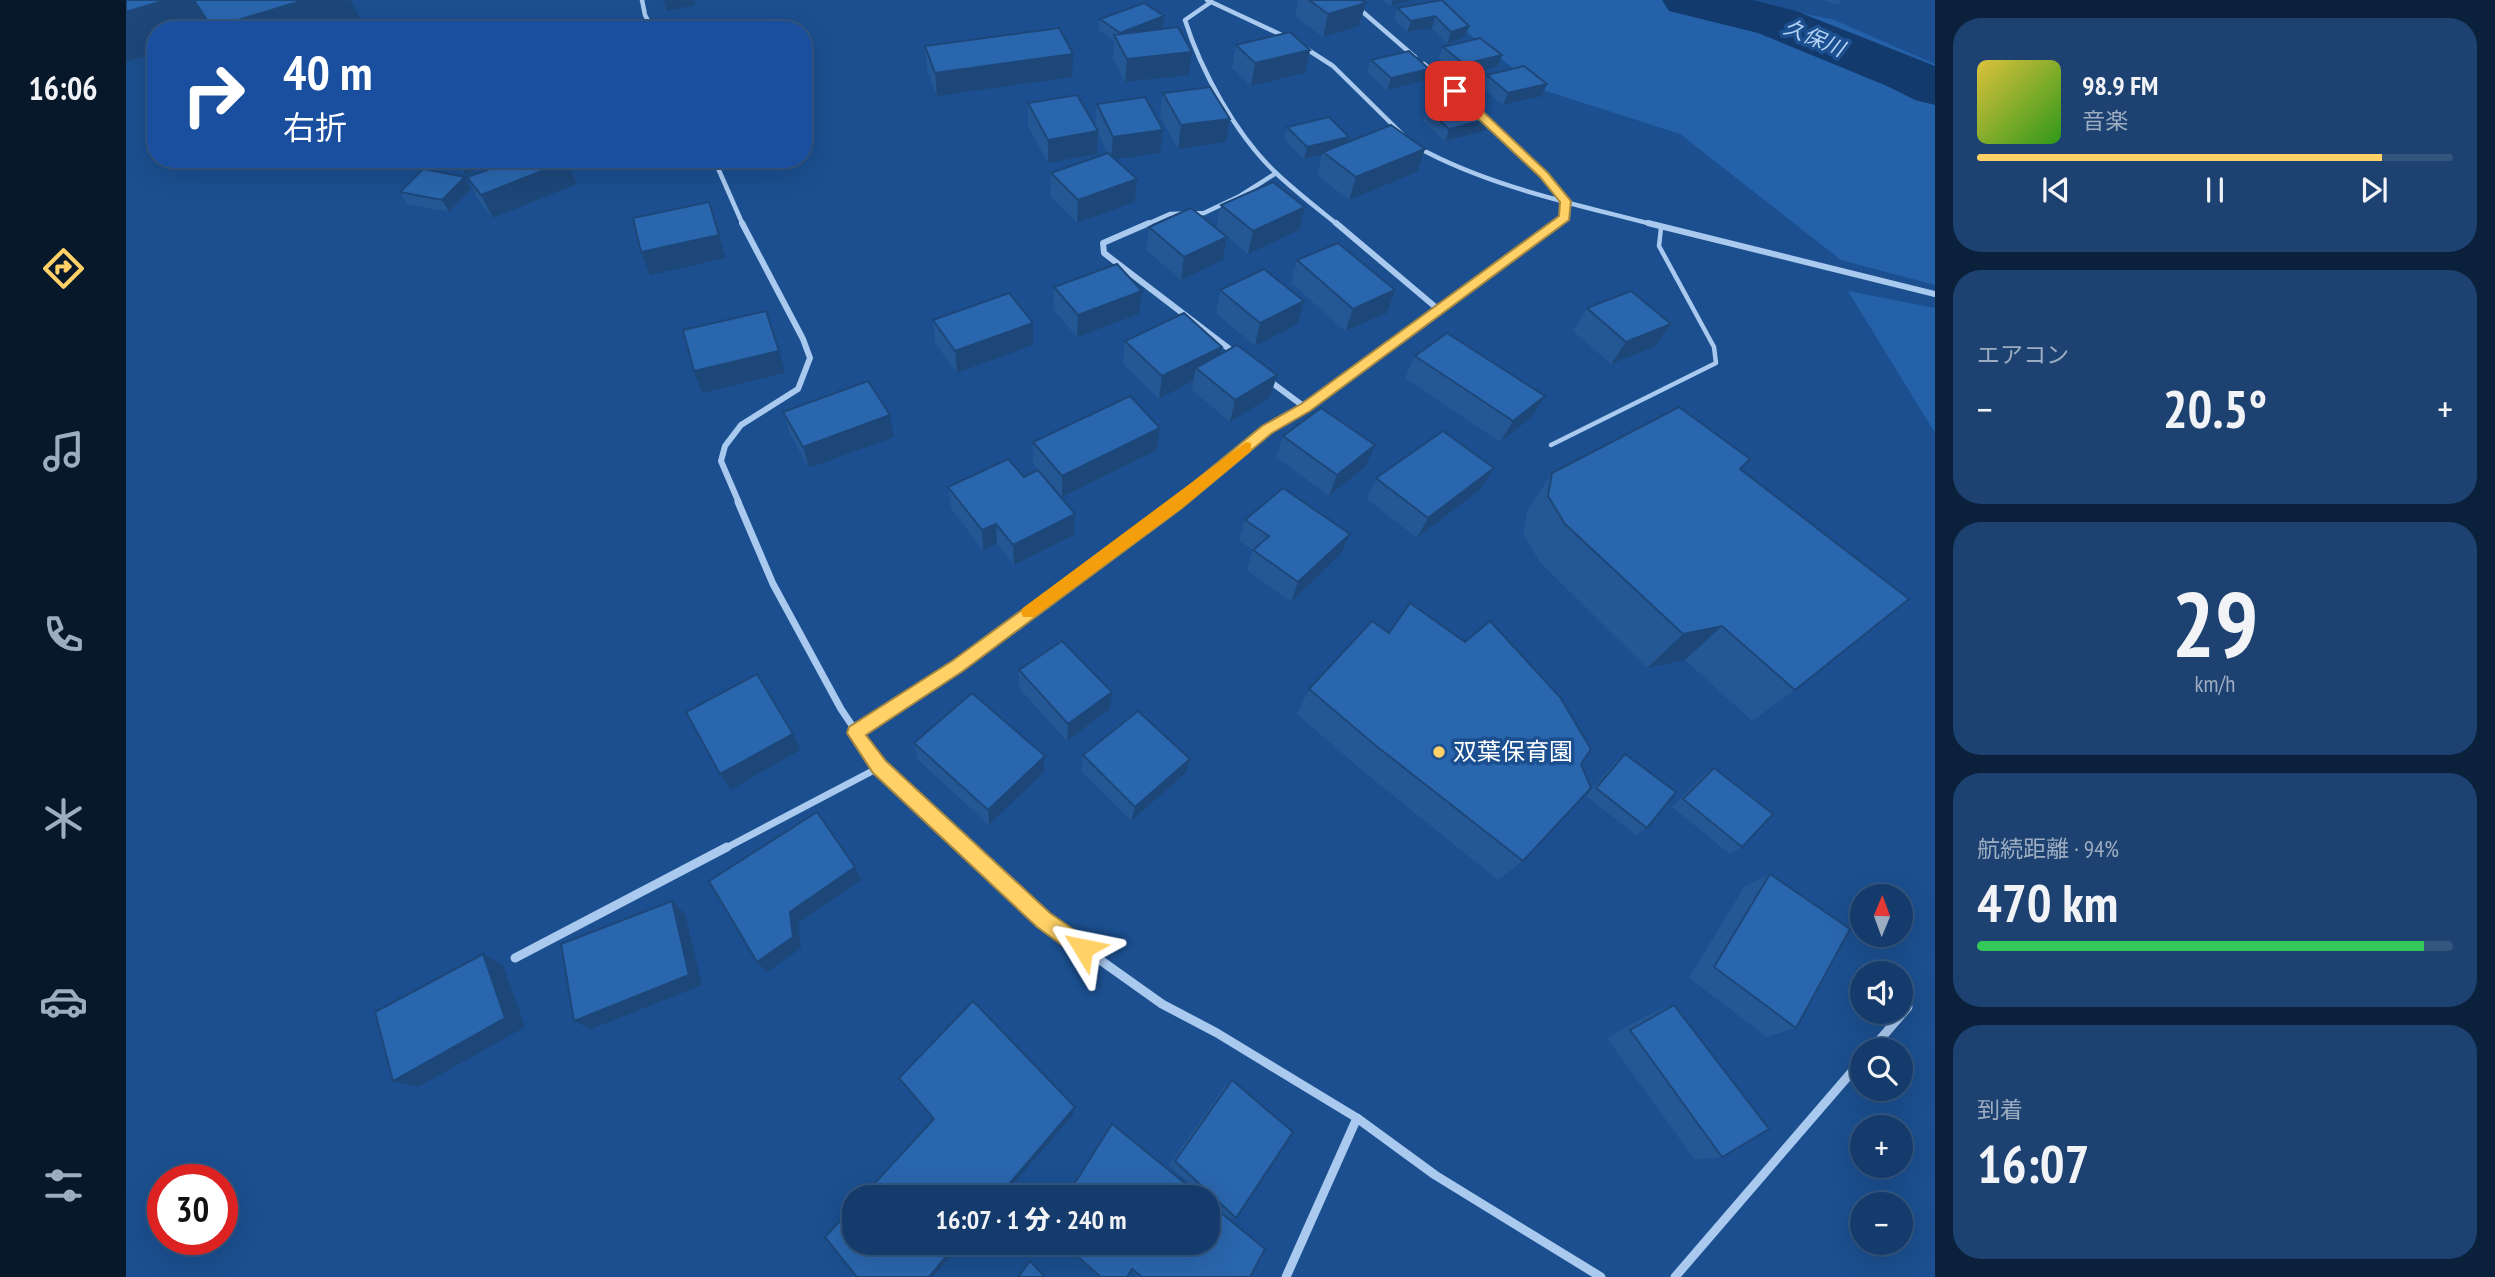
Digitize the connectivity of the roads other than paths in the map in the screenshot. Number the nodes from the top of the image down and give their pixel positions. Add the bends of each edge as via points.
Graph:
1 (642, 0) edge
2 (1349, 0) edge
3 (1209, 1) edge
4 (648, 21) edge
5 (1405, 136) edge
6 (1415, 145) edge
7 (717, 168) edge
8 (1276, 173) junction
9 (1566, 201) junction
10 (1661, 228) junction
11 (1935, 294) edge
12 (1439, 310) junction
13 (1242, 359) edge
14 (1263, 375) edge
15 (1306, 408) junction
16 (1551, 444) dead end
17 (855, 733) junction
18 (880, 767) junction
19 (515, 958) dead end
20 (1893, 1024) edge
21 (1881, 1038) edge
22 (1850, 1074) edge
23 (1357, 1118) junction
24 (1286, 1277) edge
25 (1601, 1277) edge
26 (1675, 1277) edge

1 - 4 street
2 - 9 street via 1511,142
3 - 5 street via 1297,43 1333,66
3 - 8 street via 1185,20 1194,49 1243,135
6 - 9 street via 1436,159
7 - 17 street via 810,358 797,390 735,429 721,461 773,584
8 - 12 street
8 - 13 street via 1204,213 1170,214 1103,243 1104,253
9 - 10 street
9 - 12 street via 1565,218
10 - 11 street
10 - 16 lane via 1659,246 1714,347 1716,363
12 - 15 street
14 - 15 street
15 - 17 street via 1267,430 1177,504 958,666
17 - 18 street
18 - 19 street
18 - 23 street via 1044,920 1162,1004
20 - 21 street
22 - 26 street
23 - 24 street
23 - 25 street via 1435,1175

